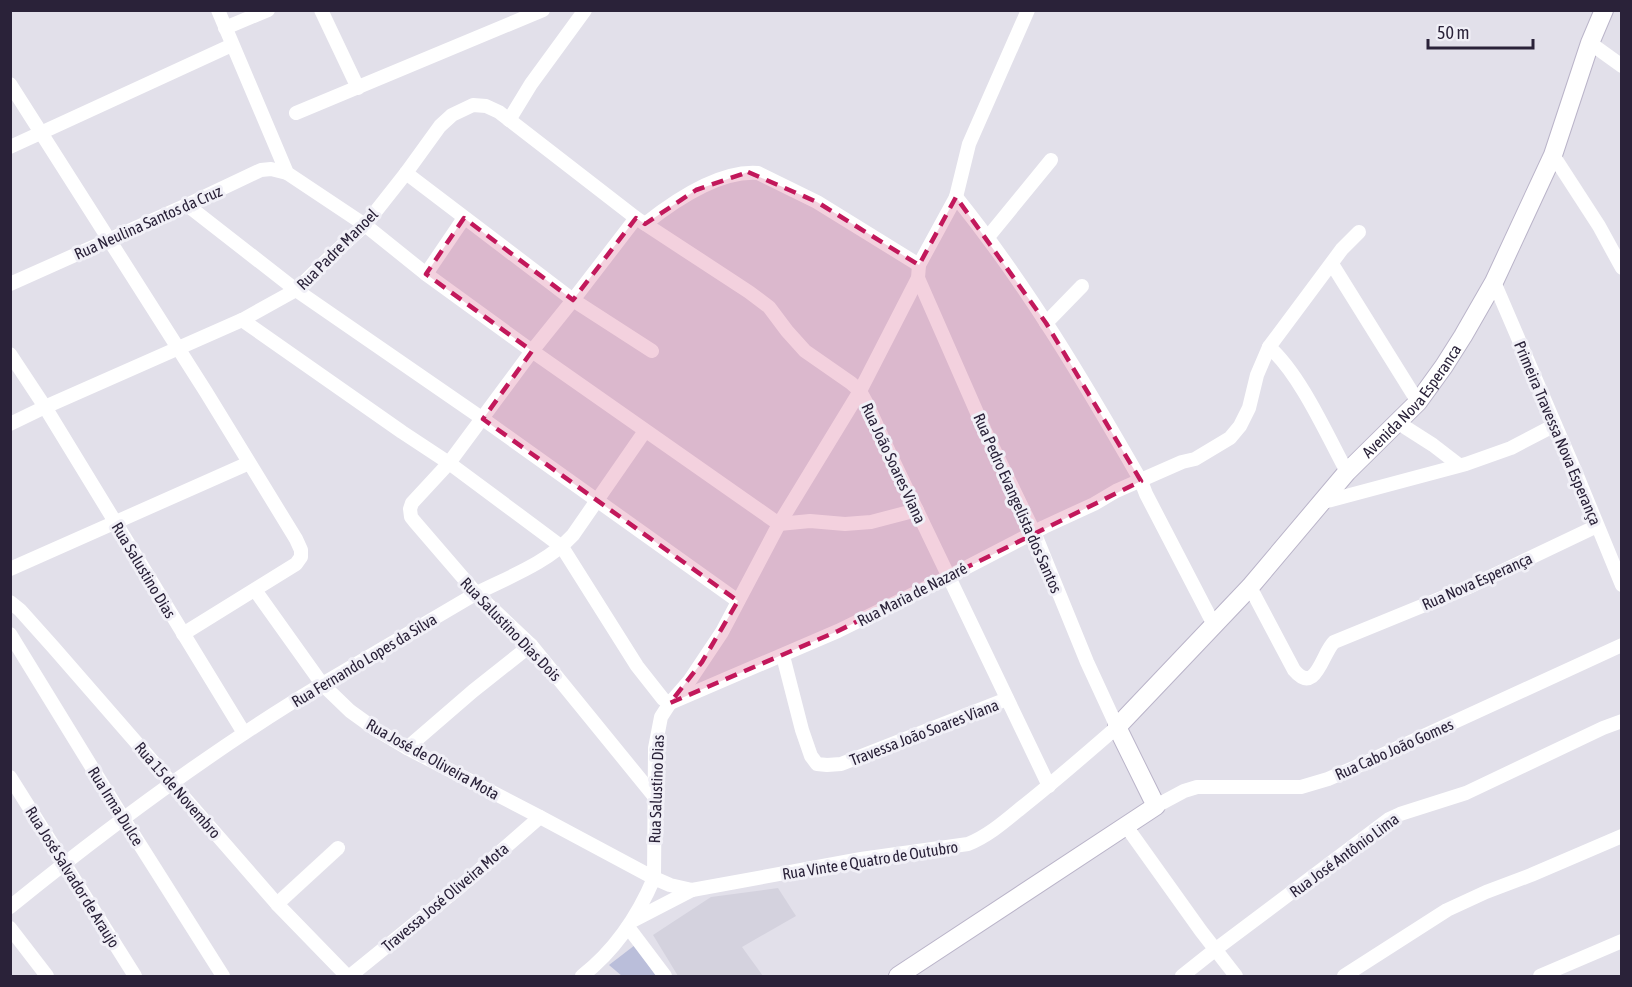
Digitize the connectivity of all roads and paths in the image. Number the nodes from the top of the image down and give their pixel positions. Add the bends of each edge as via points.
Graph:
1 (218, 10) edge
2 (268, 10) edge
3 (321, 10) edge
4 (543, 10) edge
5 (585, 10) edge
6 (1028, 10) edge
7 (1604, 10) edge
8 (225, 28) junction
9 (1590, 43) junction
10 (232, 45) junction
11 (1622, 66) edge
12 (10, 84) edge
13 (358, 88) junction
14 (296, 113) dead end
15 (504, 116) junction
16 (42, 133) junction
17 (10, 147) edge
18 (1553, 155) junction
19 (1051, 160) dead end
20 (287, 173) junction
21 (406, 173) junction
22 (956, 197) junction
23 (187, 205) junction
24 (464, 218) junction
25 (641, 221) junction
26 (365, 225) junction
27 (1359, 232) dead end
28 (988, 237) junction
29 (110, 240) junction
30 (1332, 264) junction
31 (1622, 268) edge
32 (919, 272) junction
33 (426, 274) junction
34 (1494, 282) junction
35 (10, 284) edge
36 (1082, 286) dead end
37 (296, 290) junction
38 (573, 300) junction
39 (242, 320) junction
40 (1046, 323) junction
41 (1269, 347) junction
42 (179, 348) junction
43 (532, 351) junction
44 (652, 351) dead end
45 (10, 354) edge
46 (860, 391) junction
47 (1418, 402) junction
48 (45, 407) junction
49 (483, 419) junction
50 (1397, 422) junction
51 (10, 424) edge
52 (1555, 425) junction
53 (645, 430) junction
54 (449, 463) junction
55 (249, 464) junction
56 (1459, 465) junction
57 (1347, 472) junction
58 (1141, 481) junction
59 (596, 500) junction
60 (1320, 503) junction
61 (916, 510) junction
62 (116, 524) junction
63 (779, 524) junction
64 (1597, 526) junction
65 (1034, 532) junction
66 (562, 547) junction
67 (10, 569) edge
68 (948, 577) junction
69 (1622, 585) edge
70 (1250, 587) junction
71 (255, 590) junction
72 (477, 594) junction
73 (738, 601) junction
74 (10, 602) edge
75 (1214, 625) junction
76 (10, 634) edge
77 (183, 634) junction
78 (531, 645) junction
79 (1622, 645) edge
80 (783, 656) junction
81 (322, 684) junction
82 (1007, 699) junction
83 (670, 703) junction
84 (1622, 721) edge
85 (1117, 727) junction
86 (244, 733) junction
87 (406, 748) junction
88 (10, 777) edge
89 (171, 783) junction
90 (1049, 786) junction
91 (654, 796) junction
92 (1156, 806) junction
93 (540, 817) junction
94 (123, 818) junction
95 (1126, 826) junction
96 (1622, 836) edge
97 (338, 848) dead end
98 (64, 864) junction
99 (654, 878) junction
100 (692, 890) junction
101 (277, 904) junction
102 (10, 908) edge
103 (630, 924) junction
104 (10, 928) edge
105 (1622, 941) edge
106 (1216, 949) junction
107 (588, 972) edge
108 (47, 976) edge
109 (135, 976) edge
110 (223, 976) edge
111 (349, 976) edge
112 (604, 976) edge
113 (665, 976) edge
114 (898, 976) edge
115 (1182, 976) edge
116 (1236, 976) edge
117 (1344, 976) edge
118 (1540, 976) edge

1 - 8 street
2 - 8 street
3 - 13 street
4 - 13 street
5 - 15 street
6 - 22 street, Rua Salustino Dias via 969,144
7 - 9 main road, Avenida Nova Esperanca
8 - 10 street
9 - 11 street
9 - 18 main road, Avenida Nova Esperanca
10 - 16 street
10 - 20 street
12 - 16 street
13 - 14 street
15 - 21 street, Rua Padre Manoel via 486,106 473,105 452,115
15 - 25 street, Rua João Soares Viana
16 - 17 street
16 - 29 street
18 - 31 street
18 - 34 main road, Avenida Nova Esperanca
19 - 28 street
20 - 23 street, Rua Neulina Santos da Cruz via 261,170
20 - 26 street
21 - 24 street
21 - 26 street, Rua Padre Manoel
22 - 28 street
22 - 32 street, Rua Salustino Dias
23 - 29 street, Rua Neulina Santos da Cruz
23 - 37 street
24 - 33 street
24 - 38 street
25 - 32 street, Rua Salustino Dias Dois via 723,178 758,173 817,202
25 - 38 street, Rua Salustino Dias Dois
25 - 46 street, Rua João Soares Viana via 769,307 805,351
26 - 33 street
26 - 37 street, Rua Padre Manoel
27 - 30 street, Rua Maria de Nazaré
28 - 40 street
29 - 35 street, Rua Neulina Santos da Cruz
29 - 42 street
30 - 41 street, Rua Maria de Nazaré
30 - 47 street
32 - 46 street, Rua Salustino Dias
32 - 65 street, Rua Pedro Evangelista dos Santos via 985,431
33 - 43 street
34 - 47 main road, Avenida Nova Esperanca
34 - 52 street, Primeira Travessa Nova Esperança
36 - 40 street
37 - 39 street, Rua Padre Manoel
37 - 49 street
38 - 43 street, Rua Salustino Dias Dois
38 - 44 street
39 - 42 street, Rua Padre Manoel
39 - 54 street
40 - 58 street
41 - 57 street via 1305,395
41 - 58 street, Rua Maria de Nazaré via 1249,408 1230,438 1195,459
42 - 48 street, Rua Padre Manoel
42 - 55 street
43 - 49 street, Rua Salustino Dias Dois
43 - 53 street
45 - 48 street
46 - 61 street, Rua João Soares Viana
46 - 63 street, Rua Salustino Dias
47 - 50 main road, Avenida Nova Esperanca
48 - 51 street
48 - 62 street, Rua Salustino Dias
49 - 54 street, Rua Salustino Dias Dois
49 - 59 street
50 - 56 street
50 - 57 main road, Avenida Nova Esperanca
52 - 56 street via 1511,448
52 - 64 street, Primeira Travessa Nova Esperança
53 - 59 street, Rua Fernando Lopes da Silva
53 - 63 street
54 - 66 street
54 - 72 street, Rua Salustino Dias Dois via 412,503 411,517
55 - 62 street
55 - 71 street via 301,550 296,564
56 - 60 street
57 - 60 main road, Avenida Nova Esperanca
58 - 65 street, Rua Maria de Nazaré
58 - 75 street
59 - 66 street, Rua Fernando Lopes da Silva
59 - 73 street
60 - 70 main road, Avenida Nova Esperanca
61 - 63 street via 871,522
61 - 68 street, Rua João Soares Viana
62 - 67 street
62 - 77 street, Rua Salustino Dias
63 - 73 street, Rua Salustino Dias
64 - 69 street, Primeira Travessa Nova Esperança
64 - 70 street, Rua Nova Esperança via 1471,586 1334,642 1317,672 1306,679 1300,676 1278,641
65 - 68 street, Rua Maria de Nazaré
65 - 85 street, Rua Pedro Evangelista dos Santos
66 - 72 street, Rua Fernando Lopes da Silva
66 - 83 street via 637,666
68 - 80 street, Rua Maria de Nazaré
68 - 82 street, Rua João Soares Viana
70 - 75 main road, Avenida Nova Esperanca
71 - 77 street
71 - 81 street, Rua José de Oliveira Mota
72 - 78 street, Rua Salustino Dias Dois
72 - 81 street, Rua Fernando Lopes da Silva
73 - 83 street, Rua Salustino Dias via 722,632
74 - 89 street, Rua 15 de Novembro
75 - 85 main road, Avenida Nova Esperanca
76 - 94 street, Rua Irma Dulce
77 - 86 street, Rua Salustino Dias
78 - 87 street
78 - 91 street, Rua Salustino Dias Dois
79 - 92 street, Rua Cabo João Gomes via 1328,778 1301,787 1197,787
80 - 82 street, Travessa João Soares Viana via 802,730 817,764 841,764
80 - 83 street, Rua Maria de Nazaré
81 - 86 street, Rua Fernando Lopes da Silva
81 - 87 street, Rua José de Oliveira Mota via 350,711
82 - 90 street, Rua João Soares Viana
83 - 91 street, Rua Salustino Dias via 658,729
84 - 106 street, Rua José Antônio Lima via 1466,793 1389,819
85 - 90 street, Rua Vinte e Quatro de Outubro
85 - 92 main road
86 - 89 street, Rua Fernando Lopes da Silva
87 - 93 street, Rua José de Oliveira Mota
88 - 98 street, Rua José Salvador de Araujo
89 - 94 street, Rua Fernando Lopes da Silva
89 - 101 street, Rua 15 de Novembro
90 - 100 street, Rua Vinte e Quatro de Outubro via 993,830 968,844
91 - 99 street, Rua Salustino Dias
92 - 95 main road
93 - 99 street, Rua José de Oliveira Mota
93 - 111 street, Travessa José Oliveira Mota
94 - 98 street, Rua Fernando Lopes da Silva
94 - 110 street, Rua Irma Dulce
95 - 106 street
95 - 114 main road
96 - 117 street via 1447,910
97 - 101 street
98 - 102 street, Rua Fernando Lopes da Silva
98 - 109 street, Rua José Salvador de Araujo
99 - 100 street, Rua Vinte e Quatro de Outubro
99 - 103 street, Rua Vinte e Quatro de Outubro
100 - 103 street, Rua Vinte e Quatro de Outubro
101 - 111 street, Rua 15 de Novembro
103 - 107 street, Rua Vinte e Quatro de Outubro
103 - 113 street
104 - 108 street
105 - 118 street
106 - 115 street, Rua José Antônio Lima
106 - 116 street
107 - 112 street

